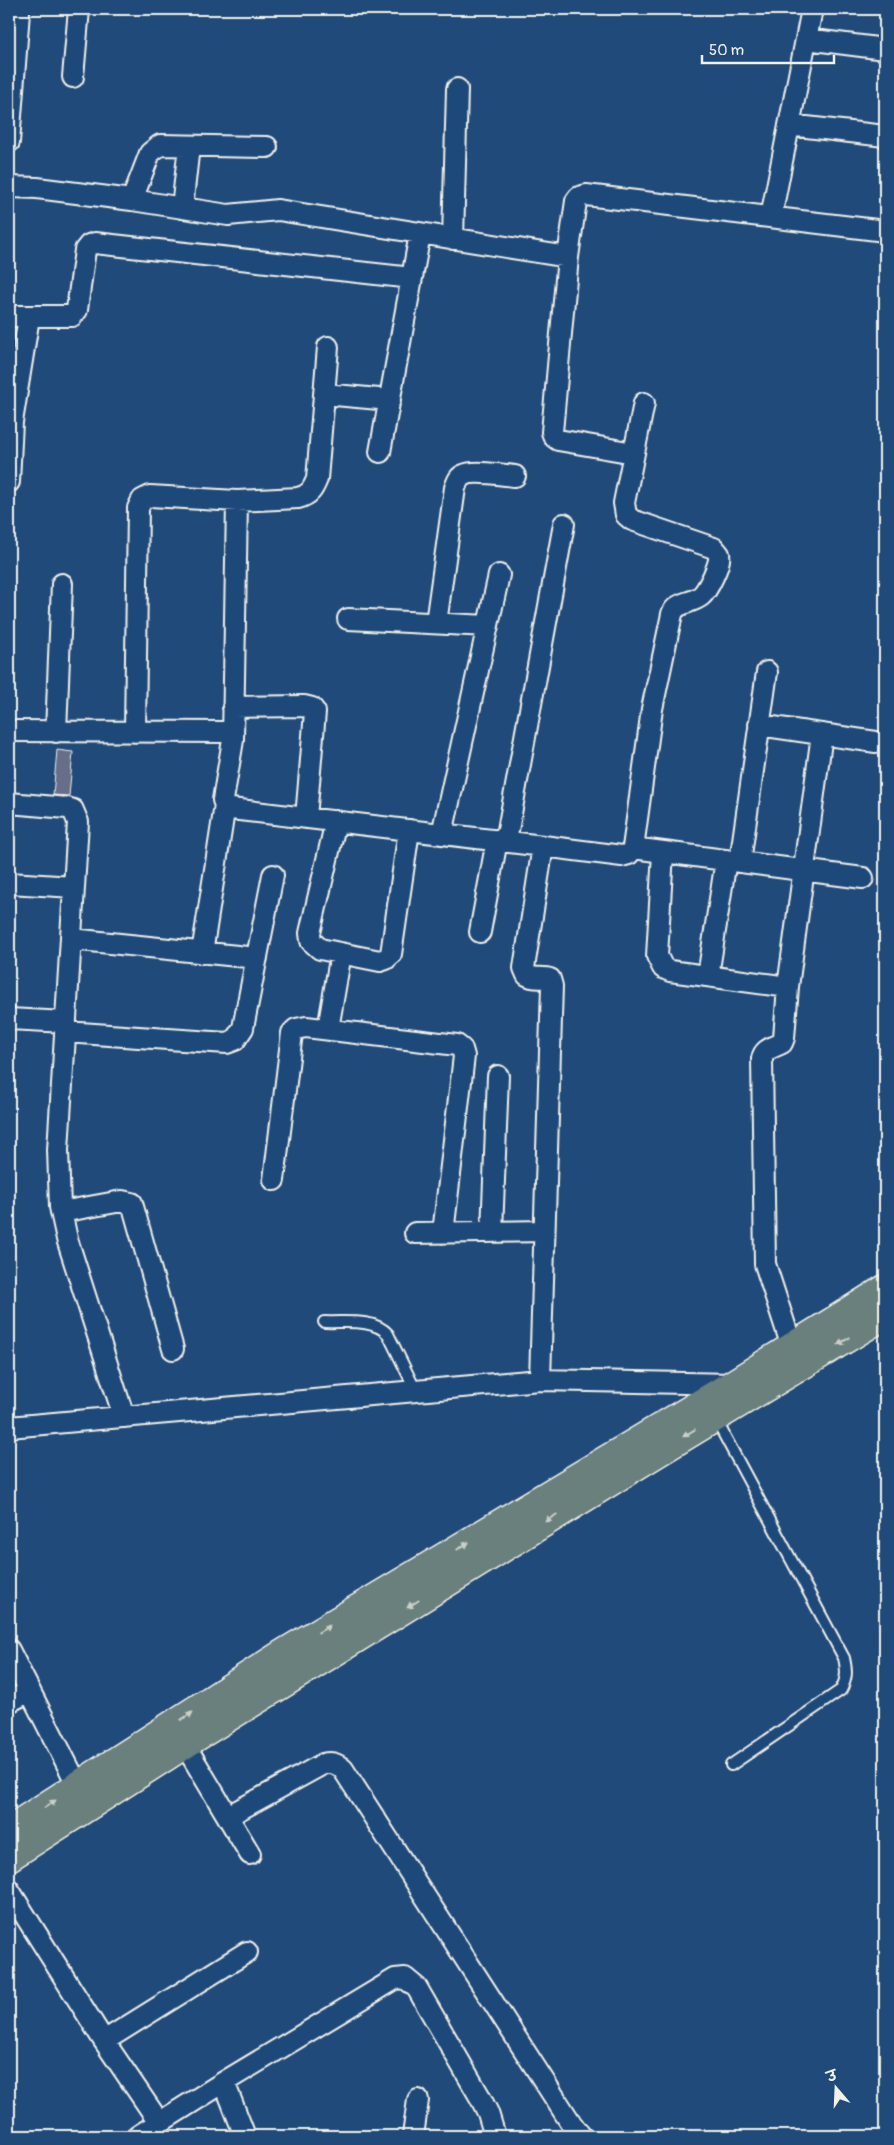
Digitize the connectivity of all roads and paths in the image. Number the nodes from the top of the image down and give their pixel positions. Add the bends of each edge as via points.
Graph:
1 (79, 9) edge
2 (812, 9) edge
3 (19, 12) dead end
4 (806, 39) junction
5 (885, 49) edge
6 (73, 77) dead end
7 (458, 89) dead end
8 (789, 125) junction
9 (885, 136) edge
10 (9, 142) edge
11 (189, 146) junction
12 (267, 147) dead end
13 (9, 187) edge
14 (132, 200) junction
15 (182, 208) junction
16 (771, 217) junction
17 (885, 231) edge
18 (420, 234) junction
19 (453, 239) junction
20 (568, 257) junction
21 (412, 278) junction
22 (19, 316) edge
23 (328, 347) dead end
24 (324, 394) junction
25 (390, 400) junction
26 (644, 403) dead end
27 (380, 452) dead end
28 (634, 453) junction
29 (516, 476) dead end
30 (9, 482) edge
31 (237, 501) junction
32 (564, 524) dead end
33 (499, 575) dead end
34 (62, 584) dead end
35 (348, 619) dead end
36 (436, 623) junction
37 (488, 626) junction
38 (767, 672) dead end
39 (233, 707) junction
40 (759, 726) junction
41 (9, 731) edge
42 (56, 732) junction
43 (135, 732) junction
44 (822, 734) junction
45 (233, 740) junction
46 (876, 742) dead end
47 (9, 803) edge
48 (225, 805) junction
49 (306, 818) junction
50 (336, 821) junction
51 (409, 830) junction
52 (442, 834) junction
53 (502, 841) junction
54 (543, 846) junction
55 (633, 848) junction
56 (663, 852) junction
57 (733, 861) junction
58 (803, 870) junction
59 (273, 875) dead end
60 (863, 878) dead end
61 (9, 883) edge
62 (74, 887) junction
63 (480, 932) dead end
64 (71, 939) junction
65 (202, 952) junction
66 (341, 954) junction
67 (257, 958) junction
68 (708, 976) junction
69 (788, 987) junction
70 (9, 1019) edge
71 (66, 1027) junction
72 (328, 1029) junction
73 (498, 1076) dead end
74 (274, 1180) dead end
75 (61, 1212) junction
76 (544, 1231) junction
77 (492, 1232) junction
78 (442, 1233) junction
79 (415, 1234) dead end
80 (885, 1289) edge
81 (885, 1315) edge
82 (324, 1322) dead end
83 (792, 1347) junction
84 (173, 1349) dead end
85 (540, 1380) junction
86 (733, 1384) junction
87 (416, 1391) junction
88 (709, 1410) junction
89 (124, 1417) junction
90 (9, 1425) edge
91 (9, 1650) edge
92 (30, 1691) junction
93 (9, 1702) edge
94 (185, 1745) junction
95 (731, 1765) dead end
96 (78, 1786) junction
97 (228, 1816) junction
98 (9, 1830) edge
99 (250, 1854) dead end
100 (9, 1857) edge
101 (9, 1890) edge
102 (16, 1917) edge
103 (247, 1952) dead end
104 (104, 2041) junction
105 (224, 2082) junction
106 (418, 2100) dead end
107 (159, 2122) junction
108 (138, 2136) edge
109 (245, 2136) edge
110 (413, 2136) edge
111 (495, 2136) edge
112 (582, 2136) edge

1 - 6 street
2 - 4 street
3 - 10 street
4 - 5 street
4 - 8 street
7 - 19 street
8 - 9 street
8 - 16 street
11 - 12 street
11 - 14 street via 160,145 154,148
11 - 15 street
13 - 14 street
14 - 15 street
15 - 18 street via 228,215 278,210
16 - 17 street
16 - 20 street via 586,195 576,201
18 - 19 street
18 - 21 street
19 - 20 street
20 - 28 street via 552,432 558,440
21 - 22 street via 95,243 85,250 77,310 72,316
21 - 25 street
22 - 30 street
23 - 24 street
24 - 25 street
24 - 31 street via 318,479 314,489 307,496 298,498
25 - 27 street
26 - 28 street
28 - 55 street via 624,504 626,515 632,520 714,548 719,554 719,561 706,592 694,601 677,606 672,614 652,709
29 - 36 street via 470,473 458,480 454,488
31 - 39 street
31 - 43 street via 150,496 142,500 138,508
32 - 53 street
33 - 37 street
34 - 42 street
35 - 36 street
36 - 37 street
37 - 52 street
38 - 40 street
39 - 45 street
39 - 49 street via 304,706 315,712
40 - 44 street
40 - 57 street
41 - 42 street
42 - 43 street
43 - 45 street via 226,732
44 - 46 street
44 - 58 street
45 - 48 street via 223,800
47 - 62 street via 73,810 78,822
48 - 49 street via 231,809
48 - 65 street
49 - 50 street
50 - 51 street
50 - 66 street via 310,933 315,946
51 - 52 street
51 - 66 street via 391,954 380,961
52 - 53 street
53 - 54 street
53 - 63 street
54 - 55 street via 622,856
54 - 76 street via 524,968 526,976 533,979 545,977 550,979 552,986
55 - 56 street
56 - 57 street
56 - 68 street via 658,963 670,971
57 - 58 street
57 - 68 street
58 - 60 street
58 - 69 street
59 - 67 street
61 - 62 street
62 - 64 street
64 - 65 street
64 - 71 street
65 - 67 street
66 - 72 street
67 - 71 street via 243,1028 235,1040 227,1043
68 - 69 street
69 - 83 street via 784,1038 766,1050 762,1059 765,1264
70 - 71 street
71 - 75 street via 58,1150
72 - 74 street via 301,1027 292,1034
72 - 78 street via 462,1049 464,1056
73 - 77 street
75 - 84 street via 122,1201 132,1203
75 - 89 street
76 - 77 street
76 - 85 street
77 - 78 street
78 - 79 street
80 - 83 highway
81 -> 88 highway
82 - 87 lane via 381,1326
83 - 86 highway
85 - 86 street
85 - 87 street
86 - 88 highway
87 - 89 street
88 -> 94 highway
88 - 95 lane via 844,1658 847,1672 846,1682 840,1690
96 -> 88 highway via 284,1653
89 - 90 street
91 - 92 street
92 - 93 street
92 - 96 street
94 - 97 street
94 - 100 highway
98 -> 96 highway
97 - 99 street
97 - 112 street via 323,1764 330,1762 343,1769
101 - 102 street
102 - 104 street
103 - 104 street
104 - 107 street
105 - 107 street
105 - 109 street
105 - 111 street via 395,1979 405,1978 418,1988 480,2097
106 - 110 street
107 - 108 street

